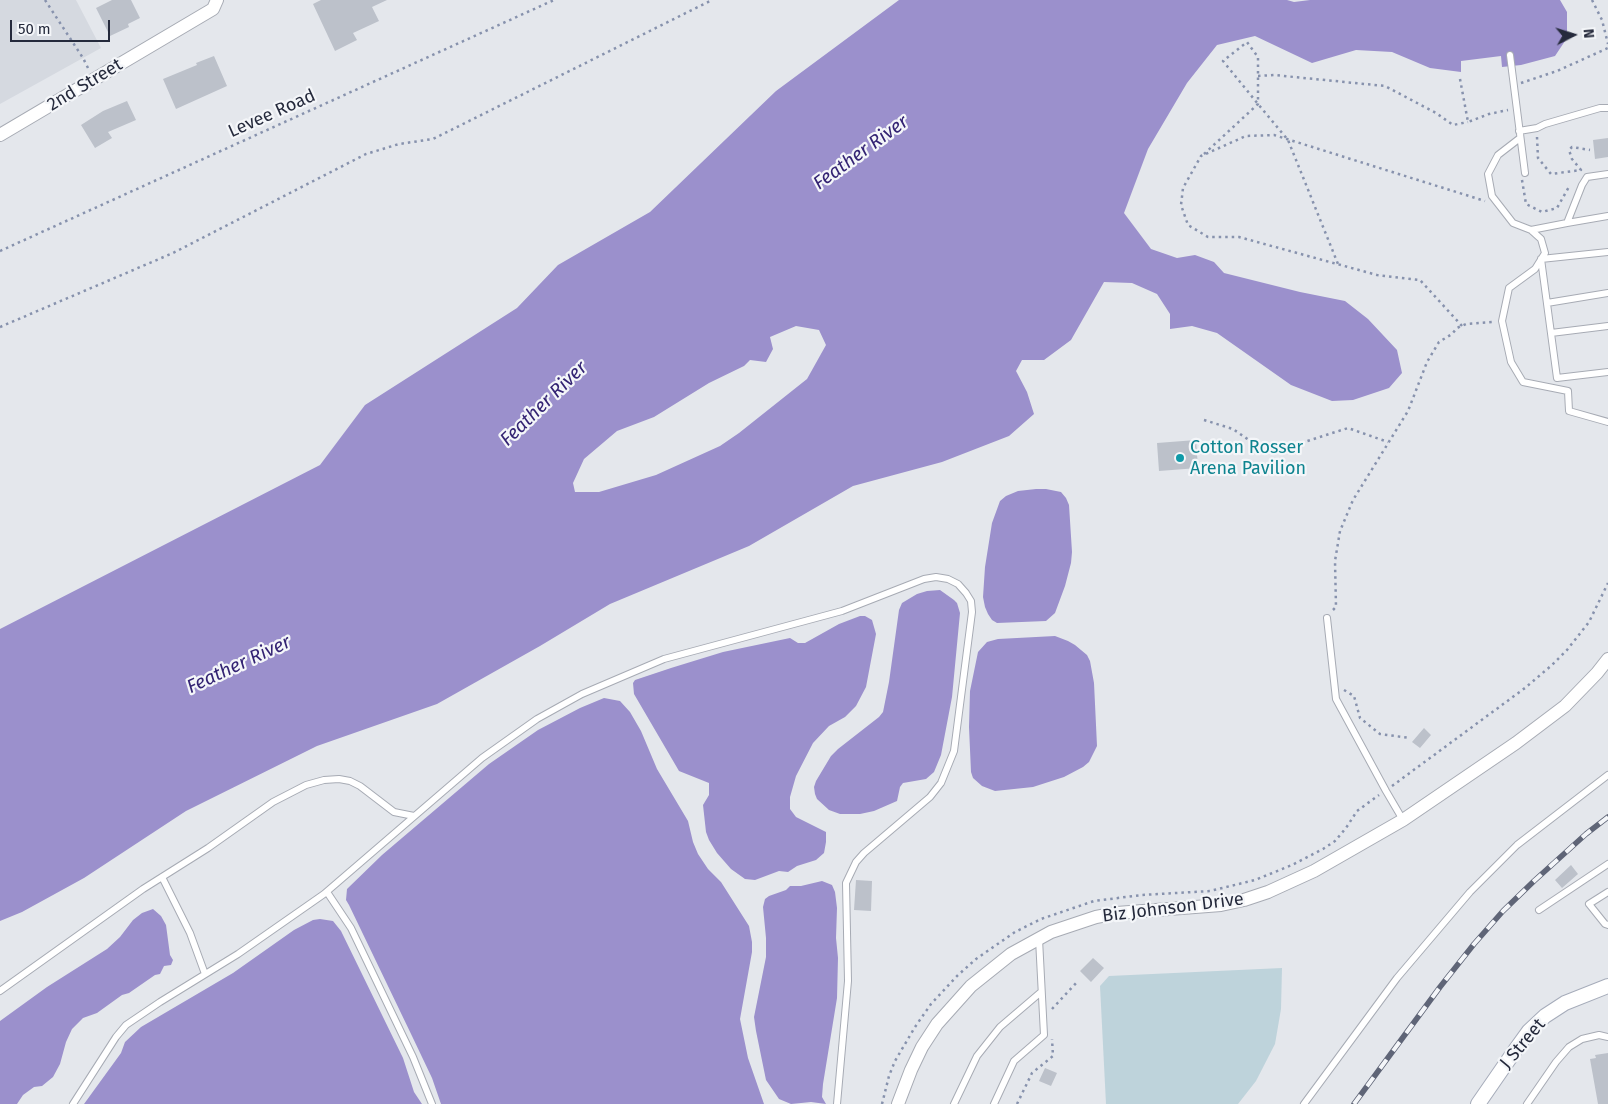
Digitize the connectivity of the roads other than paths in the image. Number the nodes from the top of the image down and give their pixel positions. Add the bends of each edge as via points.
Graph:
1 (217, 0) edge
2 (1510, 55) dead end
3 (1608, 108) edge
4 (1519, 131) junction
5 (0, 135) edge
6 (1520, 138) junction
7 (1608, 174) edge
8 (1523, 176) road end
9 (1608, 216) edge
10 (1567, 223) junction
11 (1531, 230) junction
12 (1608, 252) edge
13 (1541, 259) junction
14 (1608, 292) edge
15 (1547, 303) junction
16 (1608, 326) edge
17 (1551, 333) junction
18 (1608, 372) edge
19 (1557, 378) junction
20 (1551, 387) junction
21 (1608, 422) edge
22 (1327, 618) road end
23 (1608, 659) edge
24 (1608, 775) edge
25 (414, 816) junction
26 (1403, 820) junction
27 (1608, 864) edge
28 (162, 877) junction
29 (327, 892) junction
30 (1608, 892) edge
31 (1539, 910) dead end
32 (1608, 925) edge
33 (1039, 939) junction
34 (205, 974) junction
35 (1608, 986) edge
36 (0, 991) edge
37 (1041, 992) junction
38 (1608, 1037) edge
39 (73, 1104) edge
40 (432, 1104) edge
41 (837, 1104) edge
42 (898, 1104) edge
43 (954, 1104) edge
44 (994, 1104) edge
45 (1304, 1104) edge
46 (1478, 1104) edge
47 (1527, 1104) edge

1 - 5 street, 2nd Street via 213,10
2 - 4 lane
3 - 4 lane
4 - 6 lane
6 - 8 lane
6 - 11 lane via 1498,155 1488,174 1492,196 1513,223
7 - 10 lane via 1587,177
9 - 10 lane
10 - 11 lane
11 - 13 lane via 1541,239 1545,253
12 - 13 lane
13 - 15 lane
13 - 20 lane via 1535,269 1509,288 1502,321 1511,362 1522,382
14 - 15 lane
15 - 17 lane
16 - 17 lane
17 - 19 lane
18 - 19 lane
19 - 20 lane
20 - 21 lane via 1568,391 1569,411
22 - 26 lane via 1336,699
23 - 26 street, Biz Johnson Drive via 1582,690 1544,723
24 - 45 lane via 1517,845 1470,892 1397,978
25 - 28 lane via 394,812 350,781 324,780 285,794
25 - 29 lane
25 - 41 lane via 482,758 537,719 582,694 641,668 842,611 924,579 936,577 958,584 971,601 972,612 958,728 948,769 930,796 864,852 846,883 848,981
26 - 33 street, Biz Johnson Drive via 1314,871 1252,898 1201,908 1096,917
27 - 31 lane
28 - 34 lane via 190,933
28 - 36 lane
29 - 34 lane
29 - 40 lane via 351,928
30 - 32 lane via 1589,904
33 - 37 lane
33 - 42 street, Biz Johnson Drive via 992,968 954,1004 922,1047
34 - 39 lane via 126,1025
35 - 46 main road, J Street via 1565,1003 1545,1016 1529,1031
37 - 43 lane via 1000,1027 977,1056
37 - 44 lane via 1044,1035 1014,1060
38 - 47 lane via 1582,1038 1569,1047

